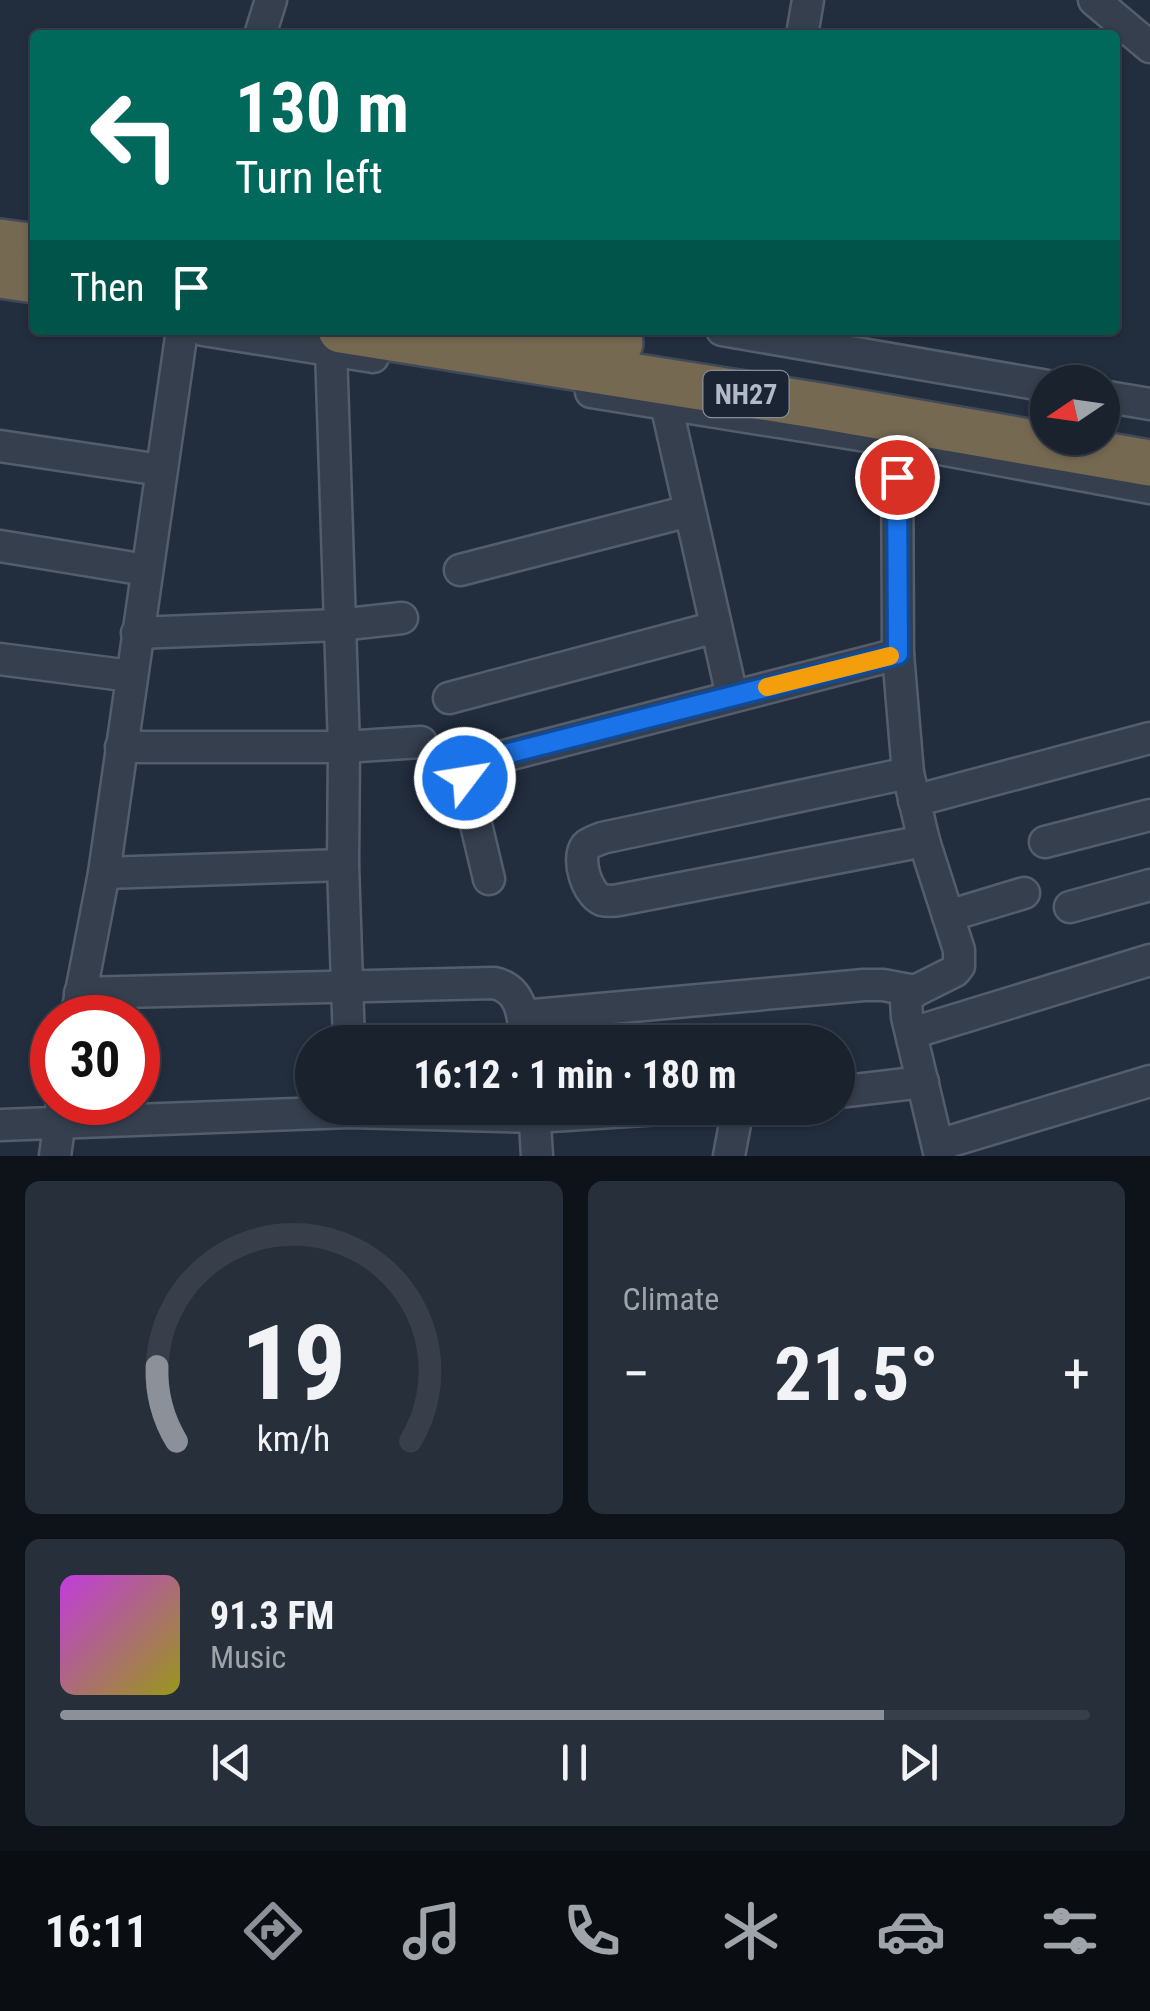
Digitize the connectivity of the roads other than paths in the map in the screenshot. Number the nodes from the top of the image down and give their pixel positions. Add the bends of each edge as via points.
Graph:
1 (271, 0) edge
2 (808, 0) edge
3 (1094, 0) edge
4 (262, 30) edge
5 (803, 30) edge
6 (1150, 48) edge
7 (0, 242) edge
8 (30, 247) edge
9 (0, 275) edge
10 (30, 279) edge
11 (181, 335) edge
12 (270, 335) edge
13 (572, 335) edge
14 (803, 337) edge
15 (336, 340) edge
16 (1030, 382) edge
17 (1120, 399) edge
18 (666, 404) junction
19 (1150, 404) edge
20 (1030, 414) edge
21 (1120, 430) edge
22 (1150, 436) edge
23 (897, 441) junction
24 (0, 446) edge
25 (1150, 463) edge
26 (161, 470) junction
27 (1150, 488) edge
28 (688, 510) junction
29 (0, 546) edge
30 (146, 570) junction
31 (460, 570) dead end
32 (402, 618) dead end
33 (339, 625) junction
34 (716, 627) junction
35 (137, 633) junction
36 (898, 654) junction
37 (0, 659) edge
38 (131, 676) junction
39 (732, 696) junction
40 (449, 698) dead end
41 (1150, 738) edge
42 (422, 742) dead end
43 (120, 747) junction
44 (344, 747) junction
45 (911, 787) junction
46 (1150, 815) edge
47 (924, 841) junction
48 (1045, 842) dead end
49 (342, 865) junction
50 (104, 874) junction
51 (489, 880) dead end
52 (1150, 885) edge
53 (1024, 892) dead end
54 (1070, 908) dead end
55 (948, 916) junction
56 (1150, 960) edge
57 (348, 988) junction
58 (916, 991) junction
59 (80, 995) edge
60 (160, 1000) edge
61 (349, 1025) edge
62 (523, 1025) edge
63 (555, 1025) edge
64 (912, 1033) junction
65 (1150, 1081) edge
66 (923, 1082) junction
67 (855, 1090) edge
68 (295, 1111) edge
69 (160, 1112) edge
70 (30, 1119) edge
71 (0, 1125) edge
72 (59, 1125) edge
73 (535, 1125) edge
74 (735, 1125) edge
75 (939, 1150) edge
76 (55, 1156) edge
77 (537, 1156) edge
78 (730, 1156) edge

1 - 4 street
2 - 5 street
3 - 6 street
7 - 8 highway
9 - 10 highway
11 - 26 street
12 - 15 street
13 - 20 highway, NH27
14 - 16 street
15 - 18 street
15 - 25 highway, NH27 via 826,406
15 - 33 street
17 - 19 street
18 - 23 street
18 - 28 street
21 - 22 highway
23 - 27 street
23 - 36 street
24 - 26 street
26 - 30 street
28 - 31 street
28 - 34 street
29 - 30 street
30 - 35 street
32 - 33 street
33 - 35 street
33 - 44 street
34 - 39 street
34 - 40 street
35 - 38 street
36 - 39 street
36 - 45 street
37 - 38 street
38 - 43 street
39 - 51 street via 466,767
41 - 45 street
42 - 44 street
43 - 44 street
43 - 50 street
44 - 49 street
45 - 47 street
45 - 47 street via 602,838 583,852 587,883 599,899 619,900
46 - 48 street
47 - 55 street
49 - 50 street
49 - 57 street
50 - 59 street
52 - 54 street
53 - 55 street
55 - 58 street via 959,966
56 - 64 street
57 - 60 street
57 - 61 street
57 - 62 street via 505,985 518,1000
58 - 63 street via 864,985
58 - 64 street via 905,1010
64 - 66 street
65 - 75 street
66 - 67 street
66 - 75 street
68 - 69 street
70 - 71 street
72 - 76 street
73 - 77 street
74 - 78 street

